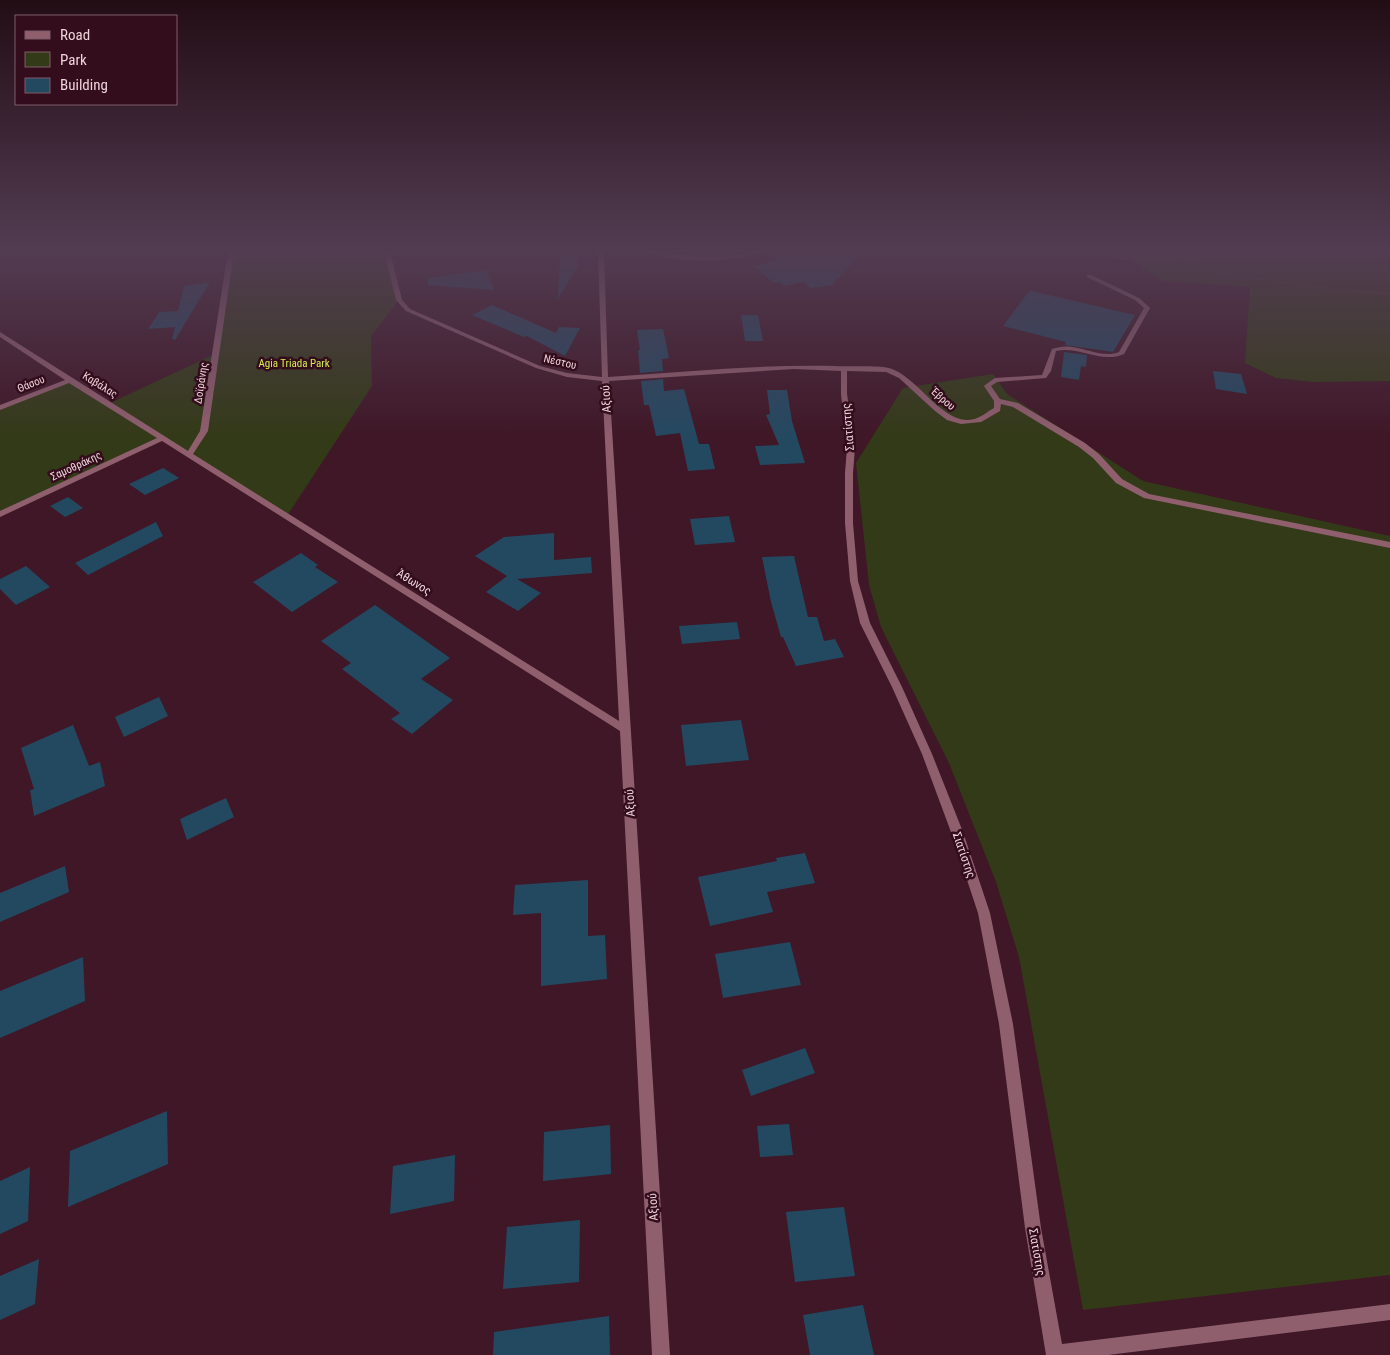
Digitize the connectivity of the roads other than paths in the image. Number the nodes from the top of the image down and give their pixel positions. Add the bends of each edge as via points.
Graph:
1 (222, 314) edge
2 (417, 314) edge
3 (602, 314) edge
4 (1144, 314) edge
5 (0, 334) edge
6 (844, 368) junction
7 (604, 379) junction
8 (70, 380) junction
9 (998, 401) junction
10 (0, 408) edge
11 (162, 438) junction
12 (189, 454) junction
13 (0, 514) edge
14 (1390, 545) edge
15 (626, 730) junction
16 (1390, 1312) edge
17 (1055, 1354) edge
18 (661, 1355) edge

1 - 12 street, Δοϊράνης via 204,431
2 - 7 street, Νέστου via 538,368
3 - 7 street, Αξιού
4 - 9 street via 1122,353 1111,356 1058,348 1051,352 1044,377 995,380 987,386
5 - 8 street, Καβάλας
6 - 7 street, Έβρου via 794,367
6 - 9 street, Έβρου via 895,372 948,418 959,421 988,416 997,409
6 - 17 street, Σιατίστης via 851,448 849,523 854,581 866,623 927,754 984,913 1006,1024 1033,1228
7 - 15 street, Αξιού
8 - 10 street, Θάσου
8 - 11 street, Καβάλας
9 - 14 street via 1015,405 1082,445 1119,481 1147,496
11 - 12 street, Καβάλας
11 - 13 street, Σαμοθράκης
12 - 15 street, Άθωνος
15 - 18 street, Αξιού
16 - 17 street

